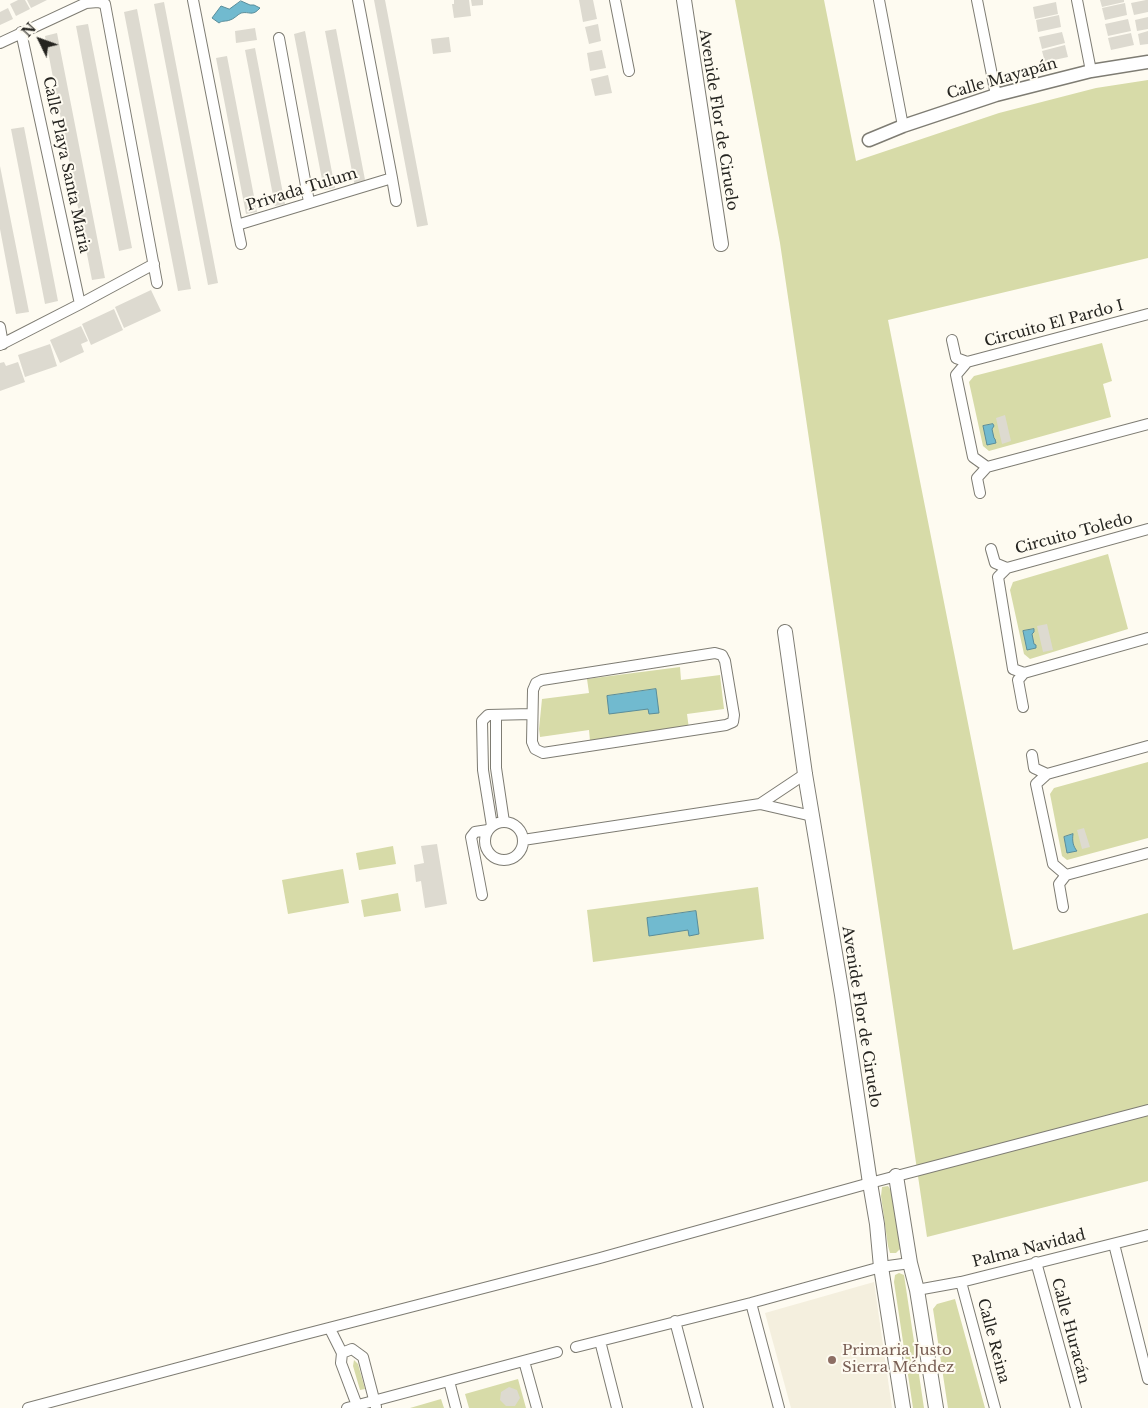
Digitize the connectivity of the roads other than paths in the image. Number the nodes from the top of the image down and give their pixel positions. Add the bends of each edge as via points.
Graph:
1 (193, 0) edge
2 (358, 0) edge
3 (615, 0) edge
4 (684, 0) edge
5 (879, 0) edge
6 (977, 0) edge
7 (1077, 0) edge
8 (21, 32) junction
9 (279, 38) dead end
10 (0, 43) edge
11 (1148, 62) edge
12 (1090, 66) junction
13 (629, 71) dead end
14 (995, 90) junction
15 (903, 126) junction
16 (869, 140) dead end
17 (392, 178) junction
18 (396, 201) dead end
19 (309, 202) junction
20 (237, 225) junction
21 (241, 244) dead end
22 (721, 244) dead end
23 (154, 264) junction
24 (157, 283) dead end
25 (80, 304) junction
26 (1148, 314) edge
27 (0, 327) edge
28 (952, 340) dead end
29 (2, 345) edge
30 (967, 362) junction
31 (1148, 424) edge
32 (987, 467) junction
33 (980, 493) dead end
34 (1148, 530) edge
35 (991, 549) dead end
36 (1007, 568) junction
37 (785, 632) dead end
38 (1148, 638) edge
39 (1024, 673) junction
40 (1024, 707) dead end
41 (532, 714) junction
42 (496, 715) junction
43 (1148, 746) edge
44 (1032, 754) dead end
45 (805, 774) junction
46 (1047, 774) junction
47 (760, 804) junction
48 (812, 816) junction
49 (504, 822) junction
50 (490, 828) junction
51 (523, 840) junction
52 (1148, 853) edge
53 (1066, 875) junction
54 (482, 895) dead end
55 (1063, 907) dead end
56 (1148, 1110) edge
57 (896, 1176) junction
58 (870, 1183) junction
59 (1148, 1234) edge
60 (1114, 1244) junction
61 (1036, 1262) junction
62 (910, 1263) junction
63 (881, 1267) junction
64 (961, 1282) junction
65 (917, 1290) junction
66 (751, 1303) junction
67 (676, 1322) junction
68 (330, 1329) junction
69 (600, 1342) junction
70 (576, 1347) dead end
71 (558, 1352) dead end
72 (342, 1353) junction
73 (524, 1361) junction
74 (1148, 1379) edge
75 (449, 1381) junction
76 (375, 1405) edge
77 (358, 1406) edge
78 (28, 1408) edge
79 (347, 1408) edge
80 (456, 1408) edge
81 (537, 1408) edge
82 (617, 1408) edge
83 (698, 1408) edge
84 (779, 1408) edge
85 (903, 1408) edge
86 (936, 1408) edge
87 (995, 1408) edge
88 (1076, 1408) edge

1 - 20 street, Privada Tulum
2 - 17 street
3 - 13 street
4 - 22 main road, Avenide Flor de Ciruelo
5 - 15 street
6 - 14 street
7 - 12 street
8 - 10 street
8 - 23 street via 86,3 105,4
8 - 25 street, Calle Playa Santa Maria
9 - 19 street
11 - 12 street, Calle Mayapán
12 - 14 street, Calle Mayapán
14 - 15 street, Calle Mayapán
15 - 16 street, Calle Mayapán
17 - 18 street
17 - 19 street, Privada Tulum
19 - 20 street, Privada Tulum
20 - 21 street
23 - 24 street
23 - 25 street
25 - 29 street
26 - 30 street, Circuito El Pardo I
27 - 29 street
28 - 30 street via 956,358
30 - 32 street via 956,375 973,457
31 - 32 street
32 - 33 street via 976,478
34 - 36 street, Circuito Toledo
35 - 36 street, Circuito Toledo via 995,563
36 - 39 street, Circuito Toledo via 998,578 1013,669
37 - 45 main road, Avenide Flor de Ciruelo
38 - 39 street
39 - 40 street via 1018,680
41 - 41 street via 532,742 535,749 543,753 726,725 733,722 734,715 725,661 722,655 715,653 542,680 533,690
41 - 42 street
42 - 49 street via 496,768
42 - 50 street via 488,715 482,721 483,770
43 - 46 street
44 - 46 street via 1034,768
45 - 47 street
45 - 48 main road, Avenide Flor de Ciruelo
46 - 53 street via 1036,784 1053,864
47 - 48 street
47 - 51 street
48 - 58 main road, Avenide Flor de Ciruelo
49 - 50 street
49 - 51 street via 515,825
50 - 51 street via 485,842 493,857 505,860 516,856
50 - 54 street via 475,832 471,837
52 - 53 street
53 - 55 street via 1059,884
56 - 57 street
57 - 58 street
57 - 62 main road
58 - 63 main road, Avenide Flor de Ciruelo
58 - 68 street
59 - 60 street, Palma Navidad
60 - 61 street, Palma Navidad
60 - 74 street
61 - 64 street, Palma Navidad
61 - 88 street, Calle Huracán
62 - 63 street
62 - 65 main road
63 - 66 street
63 - 85 main road, Avenide Flor de Ciruelo
64 - 65 street, Palma Navidad
64 - 87 street, Calle Reina
65 - 86 main road
66 - 67 street
66 - 84 street
67 - 69 street
67 - 83 street
68 - 72 street
68 - 78 street
69 - 70 street
69 - 82 street
71 - 73 street
72 - 76 street via 352,1349 363,1357
72 - 77 street via 341,1363
73 - 75 street
73 - 81 street
75 - 76 street via 387,1398
75 - 80 street
76 - 77 street
77 - 79 street

